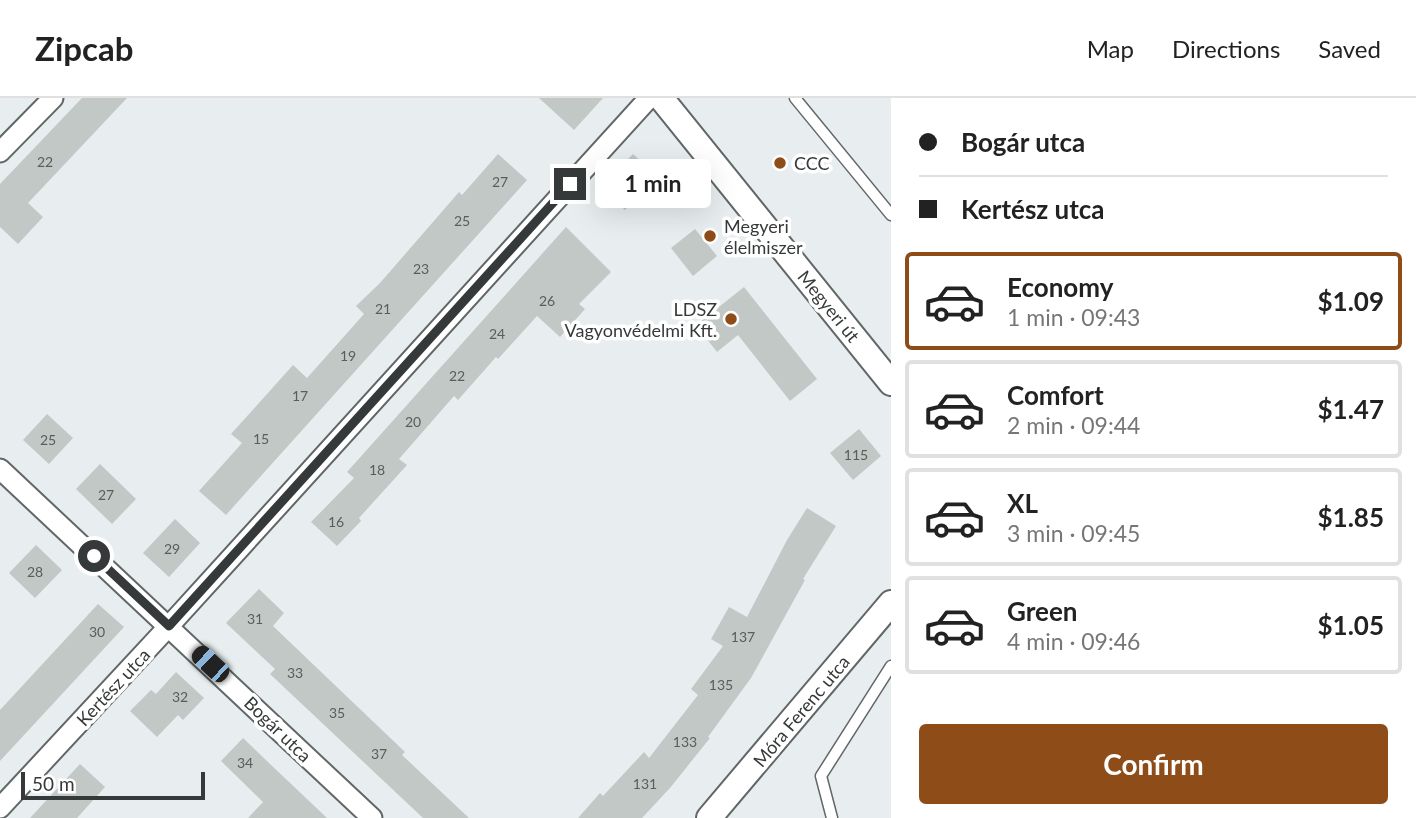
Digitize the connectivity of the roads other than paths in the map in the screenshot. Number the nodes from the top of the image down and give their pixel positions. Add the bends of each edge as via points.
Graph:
1 (53, 98) edge
2 (649, 98) edge
3 (661, 98) edge
4 (795, 98) edge
5 (0, 152) edge
6 (891, 215) edge
7 (891, 383) edge
8 (0, 469) edge
9 (891, 603) edge
10 (169, 626) junction
11 (891, 666) edge
12 (0, 808) edge
13 (372, 818) edge
14 (709, 818) edge
15 (832, 818) edge

1 - 5 street
2 - 10 street, Kertész utca
3 - 7 street, Megyeri út
4 - 6 lane
8 - 10 street, Bogár utca
9 - 14 street, Móra Ferenc utca
10 - 12 street, Kertész utca
10 - 13 street, Bogár utca
11 - 15 lane via 821,776

